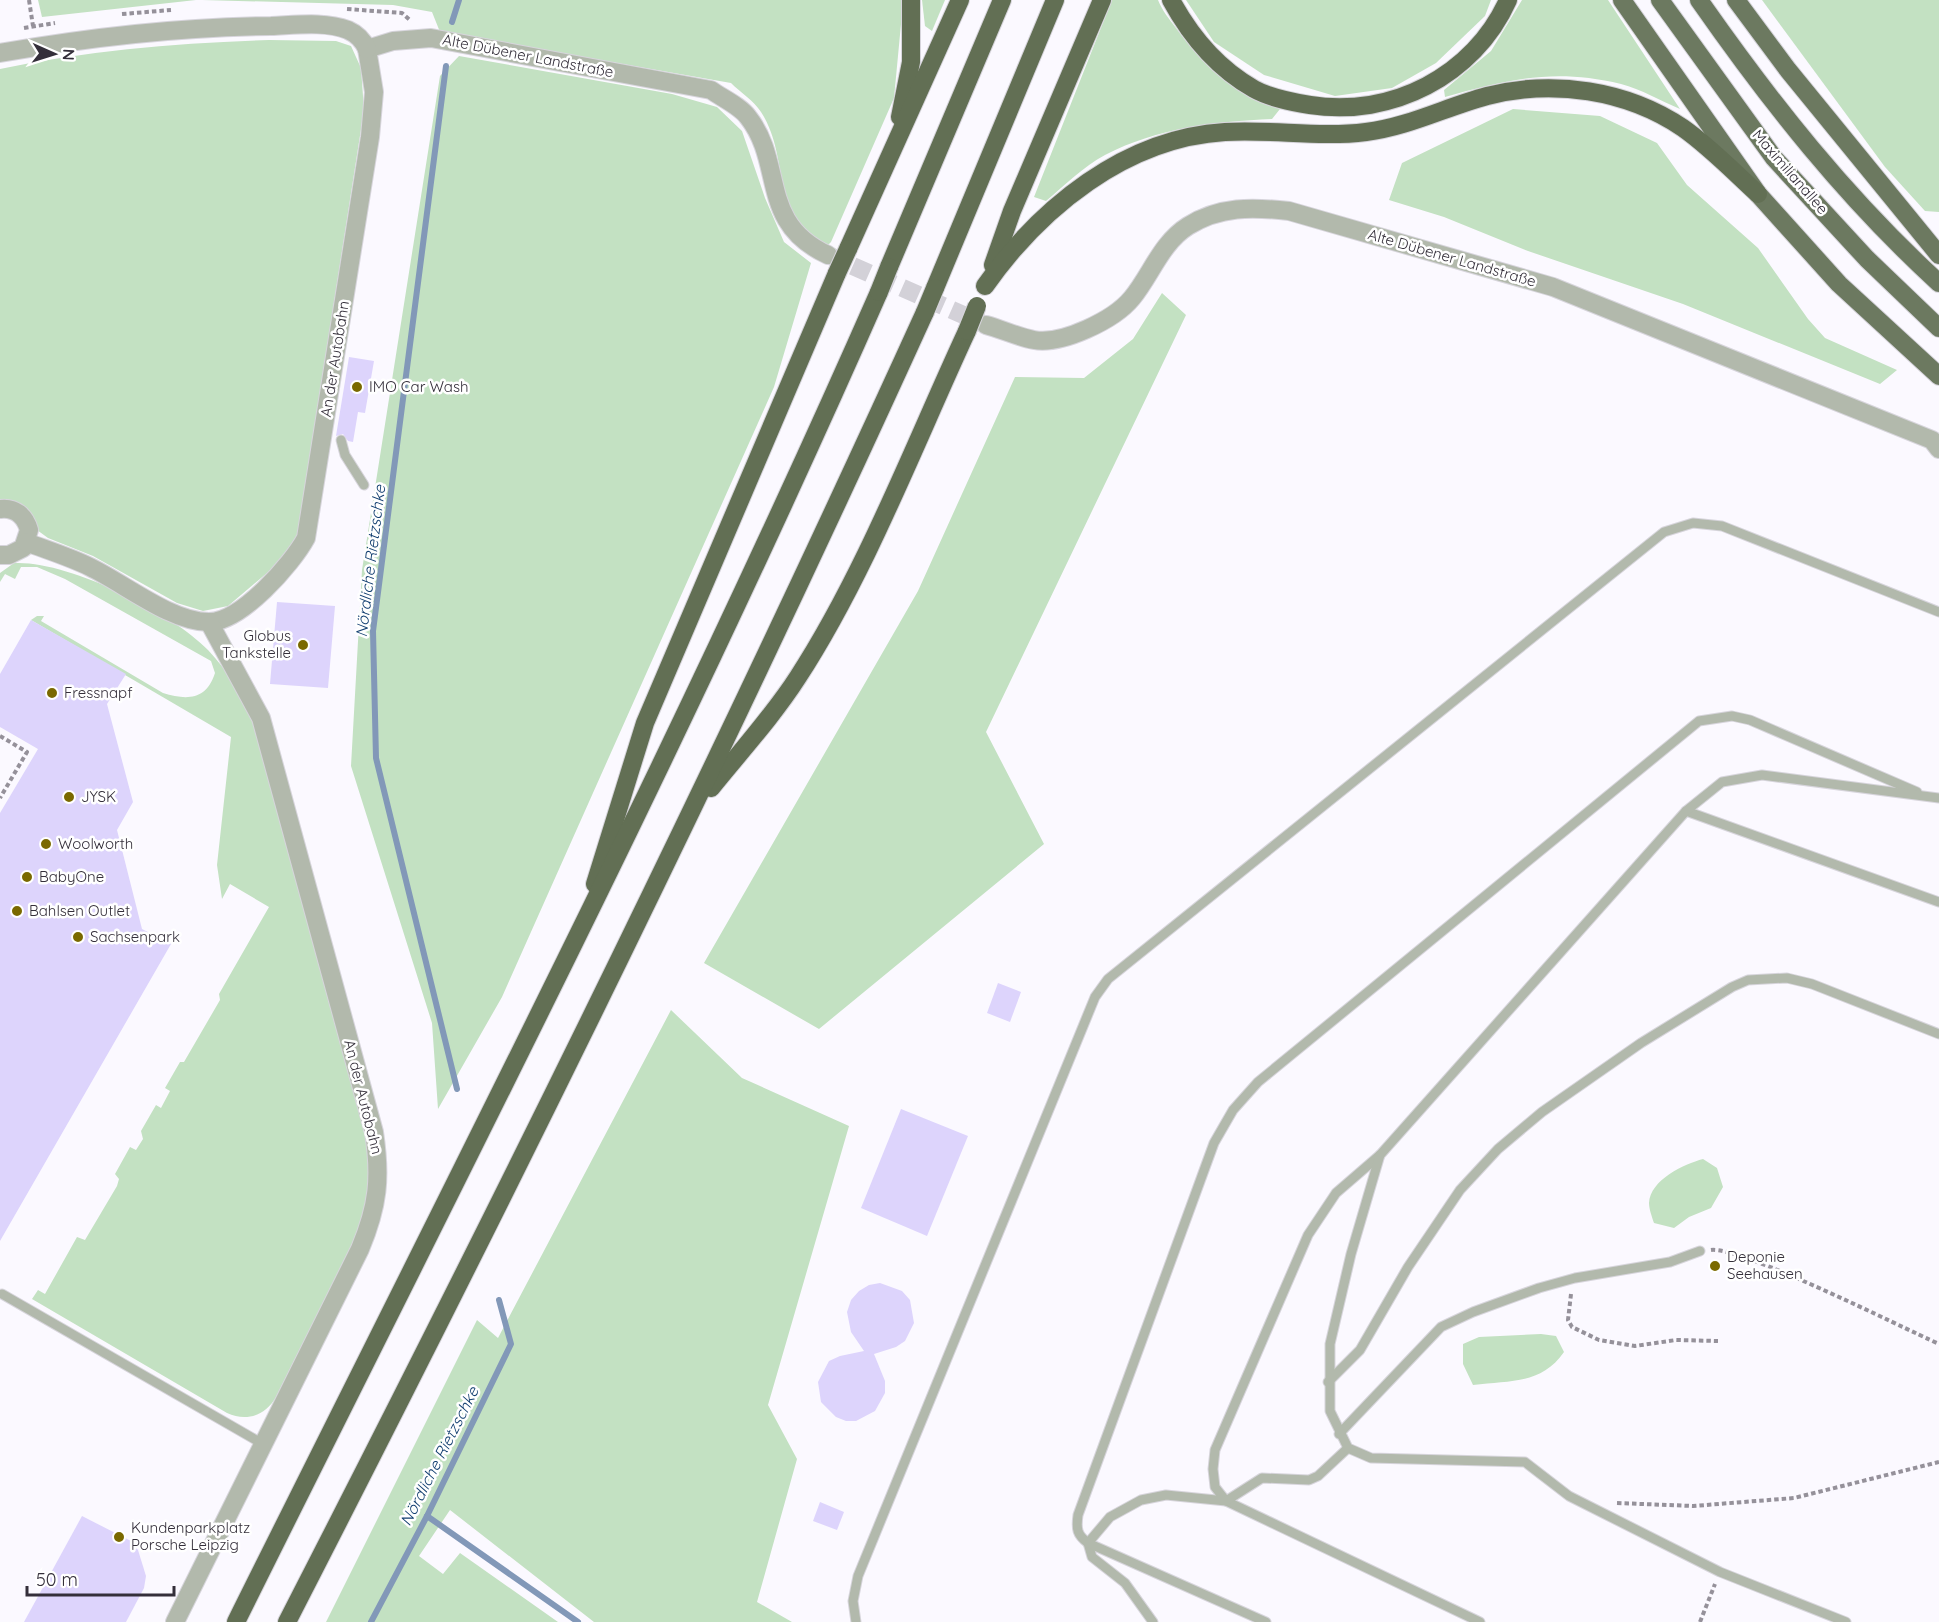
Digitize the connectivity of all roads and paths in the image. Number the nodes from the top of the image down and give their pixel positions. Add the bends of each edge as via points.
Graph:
1 (29, 0) edge
2 (911, 0) edge
3 (960, 0) edge
4 (1002, 0) edge
5 (1055, 0) edge
6 (1102, 0) edge
7 (1171, 0) edge
8 (1508, 0) edge
9 (1622, 0) edge
10 (1660, 0) edge
11 (1699, 0) edge
12 (1736, 0) edge
13 (33, 26) dead end
14 (367, 49) junction
15 (0, 53) edge
16 (891, 152) junction
17 (1758, 194) junction
18 (828, 255) tunnel mouth
19 (1939, 255) edge
20 (1939, 283) edge
21 (985, 286) junction
22 (986, 325) tunnel mouth
23 (1939, 328) edge
24 (1939, 376) edge
25 (341, 440) dead end
26 (1939, 450) edge
27 (364, 484) dead end
28 (0, 509) edge
29 (26, 542) junction
30 (0, 555) edge
31 (1939, 612) edge
32 (209, 622) junction
33 (0, 736) edge
34 (0, 798) edge
35 (1934, 798) edge
36 (1686, 811) junction
37 (692, 813) junction
38 (1939, 902) edge
39 (581, 932) junction
40 (1939, 1034) edge
41 (1380, 1155) junction
42 (1700, 1251) joint
43 (1575, 1278) junction
44 (2, 1294) dead end
45 (1718, 1341) dead end
46 (1939, 1344) edge
47 (1328, 1382) junction
48 (1339, 1434) junction
49 (263, 1444) junction
50 (1348, 1448) junction
51 (1939, 1462) edge
52 (1226, 1501) junction
53 (1614, 1503) dead end
54 (1089, 1543) junction
55 (1720, 1572) junction
56 (175, 1622) edge
57 (236, 1622) edge
58 (287, 1622) edge
59 (856, 1622) edge
60 (1153, 1622) edge
61 (1266, 1622) edge
62 (1480, 1622) edge
63 (1700, 1622) edge
64 (1846, 1622) edge

1 - 13 path
2 - 16 highway via 910,62
3 - 16 highway
4 - 39 highway, bridge via 816,435
5 - 37 highway, bridge via 936,288
6 - 21 highway via 1012,211
7 - 8 highway via 1208,56 1255,90 1294,103 1333,109 1370,106 1427,87 1468,57
9 - 17 highway
10 - 23 highway, Maximilianallee via 1774,158 1867,259
11 - 20 highway, Maximilianallee via 1794,131 1893,241
12 - 19 highway via 1816,106
14 - 15 street via 348,30 322,25 140,32
14 - 18 street, Alte Dübener Landstraße via 393,41 431,38 711,90 748,116 762,144 783,214 794,230
14 - 32 street, An der Autobahn via 374,92 373,120 306,538 296,558 240,610 225,620
16 - 39 highway, bridge via 645,723
17 - 21 highway via 1683,128 1648,108 1582,90 1526,89 1487,96 1401,125 1366,132 1222,132 1180,140 1135,155 1082,184 1044,217 1006,256
17 - 24 highway via 1839,284
21 - 37 highway, bridge via 858,568 798,678
22 - 26 street, Alte Dübener Landstraße via 1035,340 1071,335 1104,320 1131,299 1164,250 1186,227 1217,212 1250,207 1289,211 1553,287 1932,440
25 - 27 lane via 345,455
28 - 29 street via 21,514 28,526
29 - 30 street via 17,553
29 - 32 street via 89,566 185,617
31 - 59 lane via 1722,526 1693,523 1664,532 1108,979 1095,997 858,1576 853,1601
32 - 49 street, An der Autobahn via 261,718 374,1132 379,1163 378,1193 371,1222
33 - 34 path via 27,752
35 - 36 lane via 1762,775 1722,782
35 - 54 lane via 1750,720 1732,716 1699,721 1258,1082 1233,1110 1214,1143 1078,1515 1076,1527 1080,1538
36 - 38 lane
36 - 41 lane
37 - 58 highway
39 - 57 highway
40 - 47 lane via 1812,984 1787,978 1748,980 1732,987 1551,1105 1498,1149 1460,1190 1408,1267 1360,1350
41 - 47 lane via 1330,1344
41 - 52 lane via 1336,1193 1304,1245 1215,1450 1215,1487
42 - 43 lane via 1670,1262
42 - 46 path via 1722,1248
43 - 45 path via 1568,1320 1585,1334 1616,1345
43 - 48 lane via 1506,1300 1441,1327
44 - 49 lane
47 - 48 lane via 1330,1411
48 - 50 lane
49 - 56 street, An der Autobahn
50 - 52 lane via 1309,1480 1262,1478
50 - 55 lane via 1371,1458 1397,1461 1525,1462 1569,1496
51 - 53 path via 1794,1498 1693,1506
52 - 54 lane via 1166,1495 1141,1500 1110,1517
52 - 62 lane
54 - 60 lane via 1092,1557 1125,1582
54 - 61 lane
55 - 63 path
55 - 64 lane

